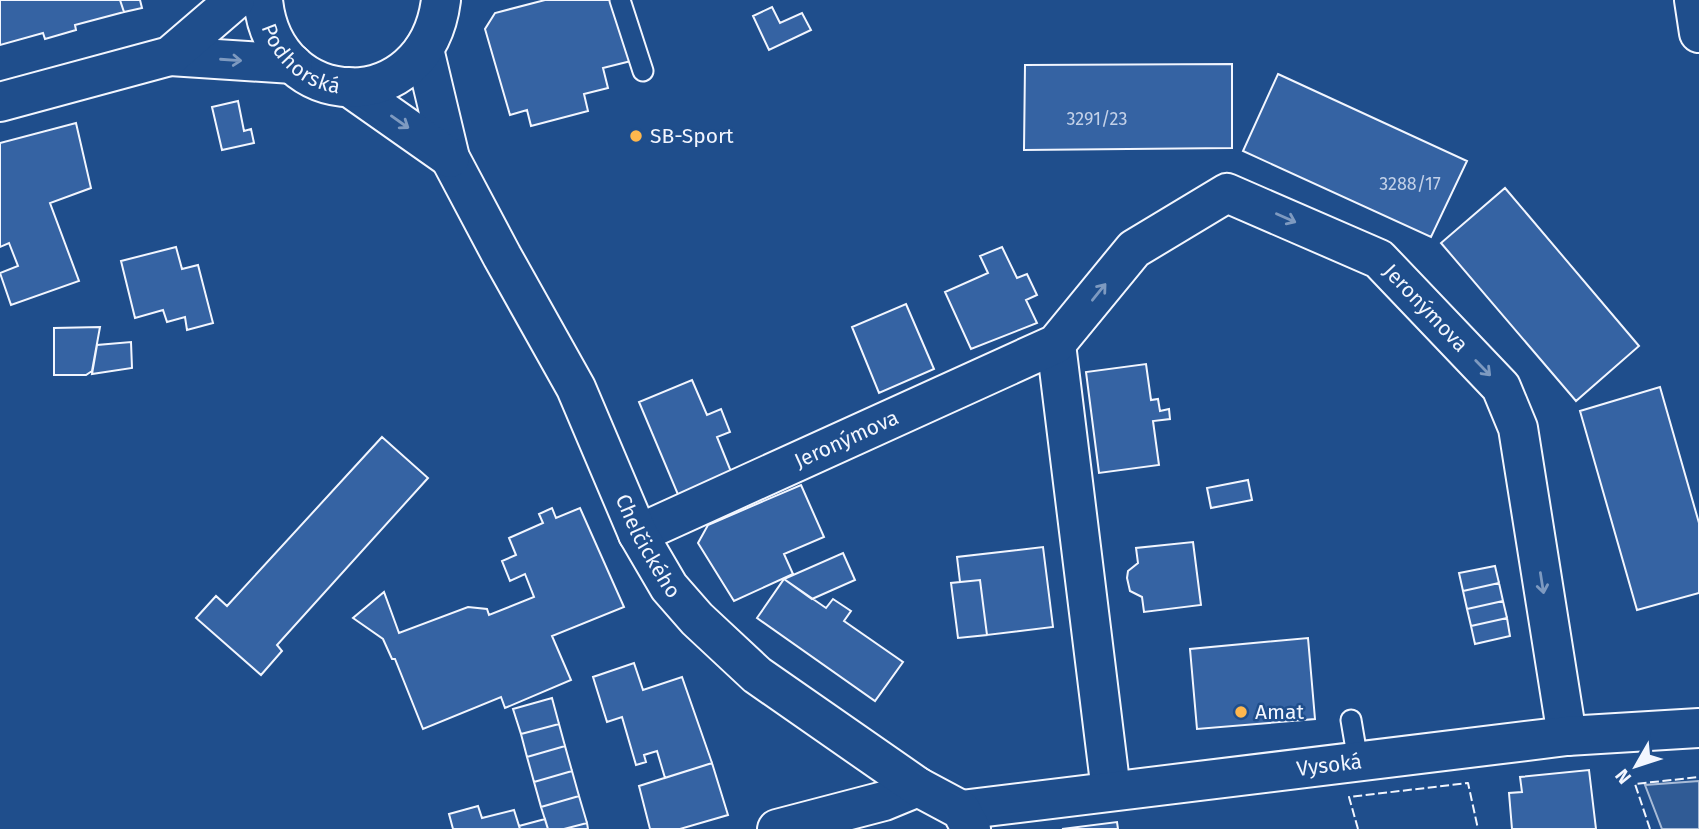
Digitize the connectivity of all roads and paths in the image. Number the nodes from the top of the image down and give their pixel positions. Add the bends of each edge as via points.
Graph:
1 (235, 0) edge
2 (263, 0) edge
3 (620, 0) edge
4 (1694, 0) edge
5 (442, 17) edge
6 (1699, 33) edge
7 (170, 55) junction
8 (293, 64) junction
9 (643, 71) dead end
10 (349, 88) junction
11 (0, 102) edge
12 (450, 158) junction
13 (1056, 344) junction
14 (638, 534) junction
15 (1351, 720) dead end
16 (1699, 729) edge
17 (1567, 736) junction
18 (1358, 761) junction
19 (918, 787) junction
20 (1111, 791) junction
21 (966, 820) edge
22 (777, 829) edge

1 - 7 street
2 - 8 street, Podhorská via 269,27
3 - 9 lane
4 - 6 street
5 - 10 street, Podhorská via 399,75
5 - 12 street, Chelčického
7 -> 8 street
7 - 11 street
8 - 10 street, Podhorská via 320,82
10 -> 12 street, Chelčického
12 - 14 street, Chelčického via 576,388
13 - 14 street, Jeronýmova
13 -> 17 street, Jeronýmova via 1134,249 1227,193 1379,259 1501,387 1518,428
13 - 20 street
14 - 19 street, Chelčického via 669,587 757,675
15 - 18 lane
16 - 17 street, Vysoká
17 - 18 street, Vysoká
18 - 20 street, Vysoká
19 - 21 street, Chelčického
19 - 22 street via 884,801
20 - 21 street, Vysoká

